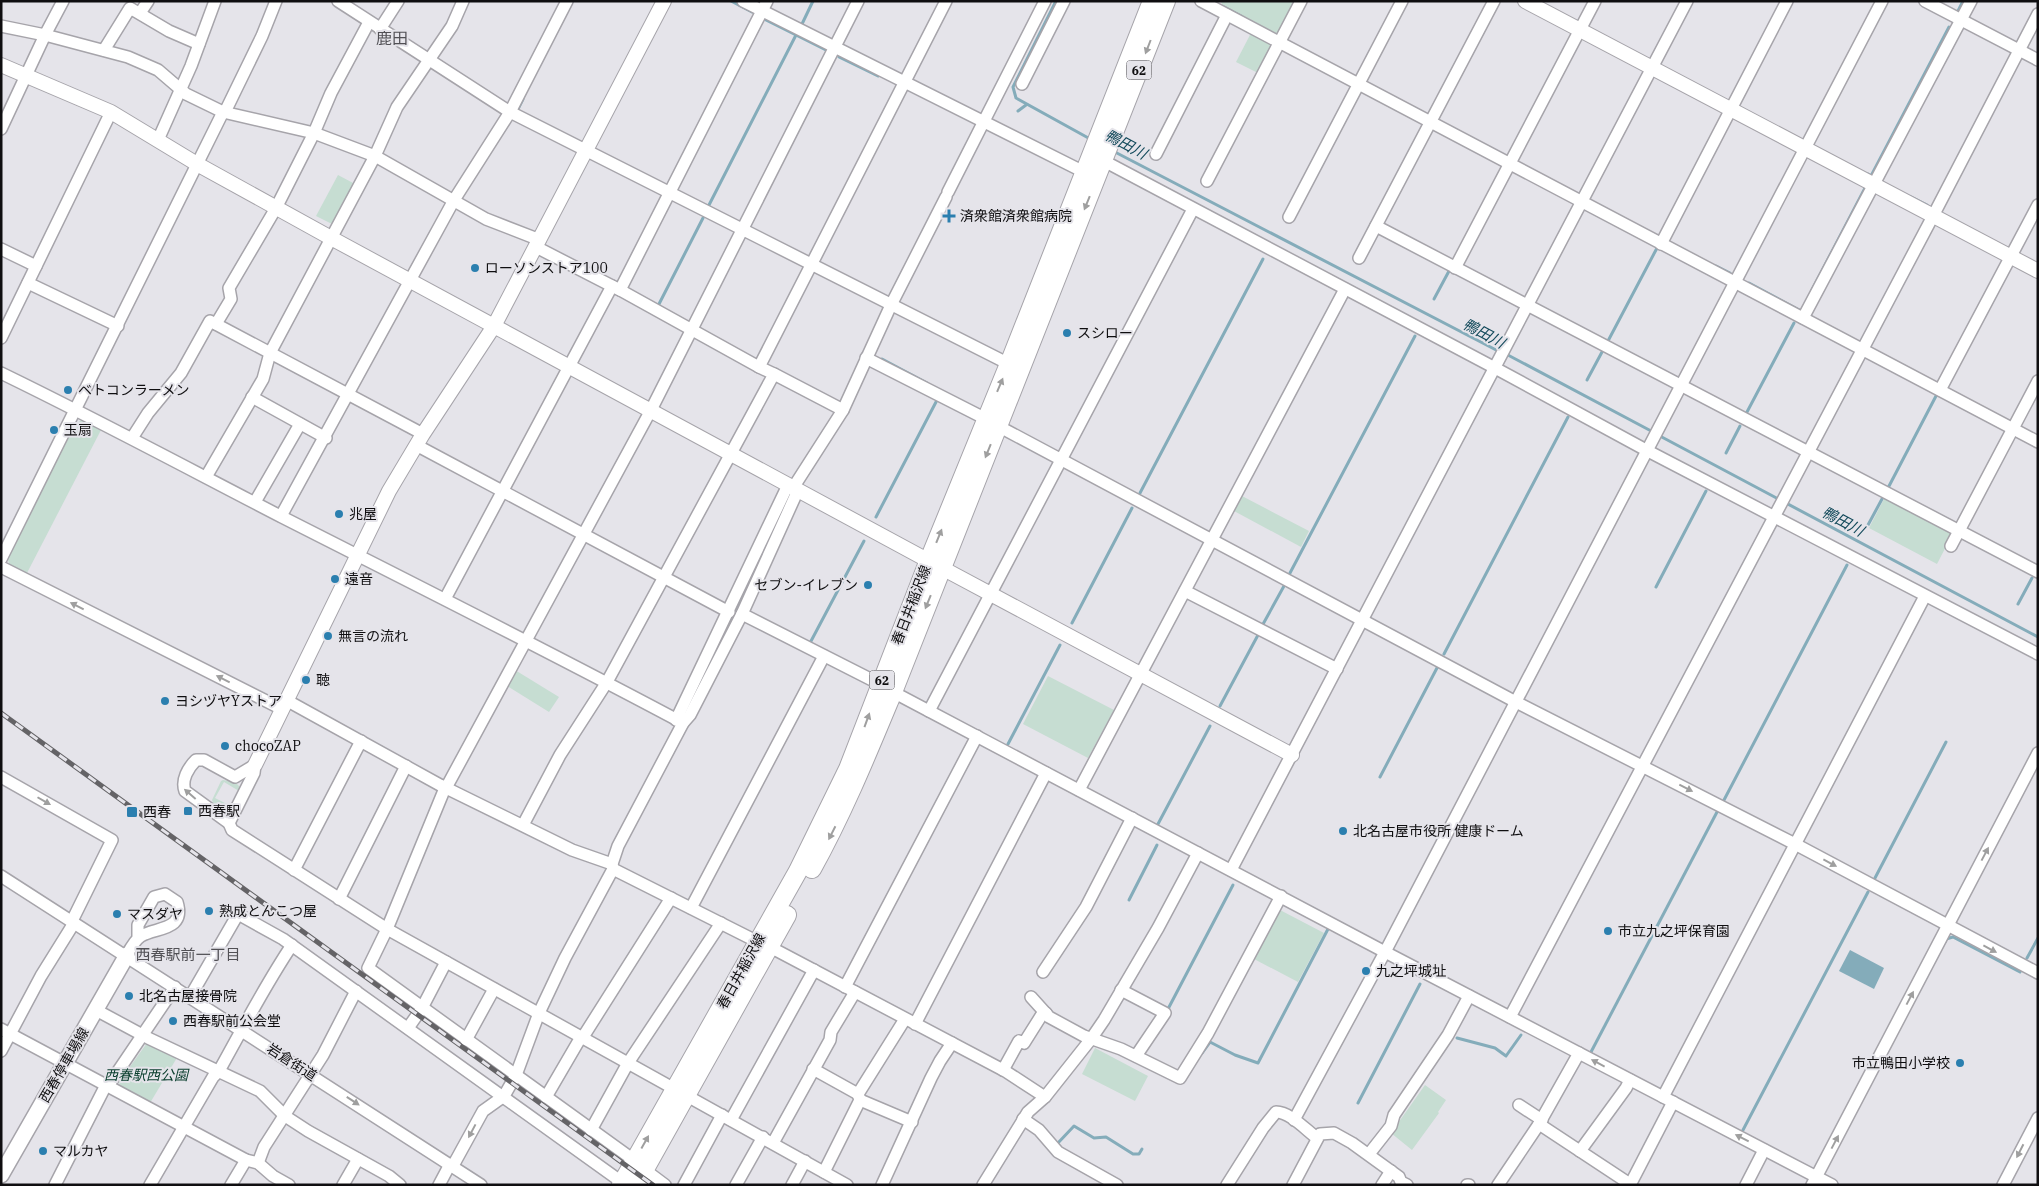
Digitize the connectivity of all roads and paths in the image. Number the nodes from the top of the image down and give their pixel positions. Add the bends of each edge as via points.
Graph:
1 (63, 1) edge
2 (148, 1) edge
3 (215, 1) edge
4 (276, 1) edge
5 (338, 1) edge
6 (398, 1) edge
7 (464, 1) edge
8 (567, 1) edge
9 (664, 1) edge
10 (743, 1) edge
11 (858, 1) edge
12 (946, 1) edge
13 (1045, 1) edge
14 (1064, 1) edge
15 (1152, 1) edge
16 (1166, 1) edge
17 (1201, 1) edge
18 (1301, 1) edge
19 (1402, 1) edge
20 (1494, 1) edge
21 (1525, 1) edge
22 (1595, 1) edge
23 (1687, 1) edge
24 (1787, 1) edge
25 (1882, 1) edge
26 (1925, 1) edge
27 (1971, 1) edge
28 (1214, 4) edge
29 (765, 6) edge
30 (140, 14) junction
31 (2038, 14) edge
32 (1227, 15) junction
33 (1961, 20) junction
34 (369, 22) junction
35 (1, 26) edge
36 (380, 29) junction
37 (1580, 30) junction
38 (45, 35) junction
39 (1280, 42) junction
40 (200, 44) junction
41 (835, 48) junction
42 (104, 50) junction
43 (2018, 50) junction
44 (2038, 60) edge
45 (428, 61) junction
46 (1, 66) edge
47 (1652, 68) junction
48 (27, 76) junction
49 (905, 83) junction
50 (1022, 84) dead end
51 (1358, 84) junction
52 (180, 90) junction
53 (1731, 110) junction
54 (111, 112) junction
55 (224, 112) junction
56 (510, 112) junction
57 (1430, 122) junction
58 (984, 123) junction
59 (1, 129) edge
60 (314, 132) junction
61 (1106, 135) junction
62 (158, 140) junction
63 (1804, 148) junction
64 (586, 150) junction
65 (1156, 154) dead end
66 (375, 156) junction
67 (1100, 156) junction
68 (197, 164) junction
69 (1510, 164) junction
70 (1084, 172) junction
71 (1207, 181) dead end
72 (1874, 185) junction
73 (670, 192) junction
74 (454, 200) junction
75 (1582, 202) junction
76 (2038, 205) edge
77 (276, 208) junction
78 (1193, 209) junction
79 (1933, 216) junction
80 (1289, 217) dead end
81 (1376, 226) junction
82 (743, 229) junction
83 (331, 238) junction
84 (538, 244) junction
85 (1661, 244) junction
86 (1, 249) edge
87 (2011, 256) junction
88 (1359, 258) dead end
89 (812, 264) junction
90 (36, 266) junction
91 (1455, 268) junction
92 (2038, 270) edge
93 (409, 280) junction
94 (1734, 282) junction
95 (28, 283) junction
96 (616, 288) junction
97 (1345, 289) junction
98 (891, 305) junction
99 (1528, 306) junction
100 (1803, 318) junction
101 (216, 324) junction
102 (118, 326) junction
103 (494, 326) junction
104 (691, 331) junction
105 (1, 338) edge
106 (1861, 349) junction
107 (270, 353) junction
108 (866, 358) junction
109 (1009, 364) junction
110 (1496, 365) junction
111 (569, 366) junction
112 (759, 367) junction
113 (1, 374) edge
114 (774, 374) junction
115 (2038, 381) edge
116 (1680, 386) junction
117 (1940, 390) junction
118 (349, 395) junction
119 (252, 397) junction
120 (77, 410) junction
121 (650, 410) junction
122 (843, 410) junction
123 (992, 422) junction
124 (300, 424) junction
125 (2013, 429) junction
126 (132, 438) junction
127 (326, 438) junction
128 (420, 440) junction
129 (2038, 442) edge
130 (1648, 447) junction
131 (1807, 452) junction
132 (730, 453) junction
133 (1061, 459) junction
134 (206, 476) junction
135 (793, 488) junction
136 (502, 491) junction
137 (254, 502) junction
138 (1776, 514) junction
139 (281, 516) junction
140 (1959, 531) junction
141 (583, 535) junction
142 (1212, 540) junction
143 (1951, 546) dead end
144 (357, 554) junction
145 (1, 559) edge
146 (935, 564) junction
147 (1, 567) edge
148 (2038, 572) edge
149 (663, 577) junction
150 (1184, 590) junction
151 (990, 594) junction
152 (1925, 596) junction
153 (445, 599) junction
154 (729, 612) junction
155 (742, 614) junction
156 (1362, 620) junction
157 (526, 640) junction
158 (2038, 654) edge
159 (824, 656) junction
160 (1337, 669) junction
161 (1140, 674) junction
162 (607, 682) junction
163 (887, 688) junction
164 (1514, 701) junction
165 (284, 704) junction
166 (929, 711) junction
167 (679, 722) junction
168 (977, 736) junction
169 (361, 741) junction
170 (2038, 753) edge
171 (1292, 755) junction
172 (255, 765) junction
173 (406, 766) junction
174 (1642, 766) junction
175 (1046, 773) junction
176 (1, 777) edge
177 (236, 777) junction
178 (446, 788) junction
179 (246, 790) junction
180 (1079, 790) junction
181 (1132, 818) junction
182 (229, 823) junction
183 (523, 826) junction
184 (1795, 844) junction
185 (1198, 853) junction
186 (612, 867) junction
187 (294, 870) junction
188 (1231, 870) junction
189 (1, 876) edge
190 (1281, 896) junction
191 (671, 898) junction
192 (340, 900) junction
193 (691, 908) junction
194 (73, 922) junction
195 (720, 923) junction
196 (1947, 926) junction
197 (387, 929) junction
198 (138, 937) dead end
199 (764, 944) junction
200 (292, 945) junction
201 (1384, 952) junction
202 (127, 955) junction
203 (446, 962) junction
204 (814, 970) junction
205 (1043, 972) dead end
206 (2038, 973) edge
207 (175, 987) junction
208 (494, 989) junction
209 (850, 989) junction
210 (1121, 990) junction
211 (356, 991) junction
212 (1469, 996) junction
213 (190, 997) junction
214 (1031, 997) dead end
215 (422, 1008) junction
216 (96, 1010) junction
217 (539, 1013) junction
218 (1046, 1013) junction
219 (1510, 1017) junction
220 (910, 1021) junction
221 (408, 1028) junction
222 (242, 1031) junction
223 (6, 1032) edge
224 (142, 1035) junction
225 (582, 1037) junction
226 (1092, 1038) junction
227 (466, 1040) junction
228 (952, 1044) junction
229 (1, 1051) edge
230 (1579, 1053) junction
231 (1136, 1056) junction
232 (628, 1063) junction
233 (66, 1064) junction
234 (813, 1069) junction
235 (1004, 1070) junction
236 (218, 1071) junction
237 (312, 1074) junction
238 (516, 1075) junction
239 (1630, 1080) junction
240 (107, 1086) junction
241 (681, 1092) junction
242 (504, 1096) junction
243 (1045, 1096) junction
244 (546, 1097) junction
245 (859, 1097) junction
246 (1668, 1100) junction
247 (1519, 1105) dead end
248 (285, 1116) junction
249 (727, 1118) junction
250 (2038, 1118) edge
251 (1023, 1119) junction
252 (1294, 1120) junction
253 (912, 1122) junction
254 (1541, 1122) junction
255 (184, 1127) junction
256 (590, 1130) junction
257 (1317, 1138) junction
258 (768, 1140) junction
259 (1764, 1150) junction
260 (1580, 1151) junction
261 (1369, 1154) junction
262 (358, 1159) junction
263 (246, 1160) junction
264 (805, 1161) junction
265 (258, 1163) junction
266 (452, 1165) junction
267 (1391, 1171) junction
268 (824, 1172) junction
269 (1, 1175) edge
270 (632, 1177) edge
271 (272, 1180) edge
272 (1814, 1181) edge
273 (1114, 1184) edge
274 (55, 1185) edge
275 (150, 1185) edge
276 (231, 1185) edge
277 (289, 1185) edge
278 (343, 1185) edge
279 (400, 1185) edge
280 (440, 1185) edge
281 (481, 1185) edge
282 (665, 1185) edge
283 (684, 1185) edge
284 (736, 1185) edge
285 (792, 1185) edge
286 (847, 1185) edge
287 (882, 1185) edge
288 (983, 1185) edge
289 (1227, 1185) edge
290 (1293, 1185) edge
291 (1382, 1185) edge
292 (1407, 1185) edge
293 (1498, 1185) edge
294 (1630, 1185) edge
295 (1746, 1185) edge
296 (1832, 1185) edge
297 (2003, 1185) edge

1 - 38 street
2 - 30 street
3 - 40 street
4 - 55 street
5 - 34 street
6 - 36 street
7 - 45 street via 452,26
8 - 56 street
9 - 64 street
10 - 29 street
11 - 41 street
12 - 49 street
13 - 58 street
14 - 50 street
15 - 61 main road, 春日井稲沢線 / 62
16 -> 61 main road, 春日井稲沢線 / 62
17 - 28 street
18 - 39 street
19 - 51 street
20 - 57 street
21 - 37 street
22 - 37 street
23 - 47 street
24 - 53 street
25 - 63 street
26 - 33 street
27 - 33 street
28 - 32 street
29 - 41 street
29 - 73 street
30 - 40 street
30 - 42 street via 130,8
31 - 43 street
32 - 39 street
32 - 65 street
33 - 43 street
33 - 72 street
34 - 36 street
34 - 60 street
35 - 38 street
36 - 45 street
37 - 47 street
37 - 69 street
38 - 42 street
38 - 48 street
39 - 51 street
39 - 71 street
40 - 52 street
41 - 49 street
41 - 82 street
42 - 52 street via 158,70
43 - 44 street
43 - 79 street
45 - 56 street
45 - 66 street via 397,107
46 - 48 street
47 - 53 street
47 - 75 street
48 - 54 street
48 - 59 street
49 - 58 street
49 - 89 street
51 - 57 street
51 - 80 street
52 - 55 street
52 - 62 street
53 - 63 street
53 - 85 street
54 - 62 street
54 - 90 street
55 - 60 street
55 - 68 street
56 - 64 street
56 - 74 street
57 - 69 street
57 - 81 street
58 - 70 street
58 - 98 street
60 - 66 street
60 - 77 street
61 - 67 main road, 春日井稲沢線 / 62
62 - 68 street
63 - 72 street
63 - 94 street
64 - 73 street
64 - 84 street
66 - 74 street
66 - 83 street
67 - 70 main road, 春日井稲沢線 / 62
67 - 78 street
67 -> 123 main road, 春日井稲沢線 / 62
68 - 77 street
68 - 102 street
69 - 75 street
69 - 91 street
70 - 109 main road, 春日井稲沢線 / 62
72 - 79 street
72 - 100 street
73 - 82 street
73 - 96 street
74 - 84 street
74 - 93 street
75 - 85 street
75 - 99 street
76 - 87 street
77 - 83 street
77 - 101 street via 228,288 231,299
78 - 97 street
78 - 133 street
79 - 87 street
79 - 106 street
81 - 88 street
81 - 91 street
82 - 89 street
82 - 104 street
83 - 93 street
83 - 107 street
84 - 96 street
84 - 103 street
85 - 94 street
86 - 90 street
87 - 92 street
87 - 117 street
89 - 98 street
89 - 112 street
90 - 95 street
91 - 99 street
93 - 103 street
93 - 118 street
94 - 100 street
94 - 116 street
95 - 102 street
95 - 105 street
96 - 104 street
96 - 111 street
97 - 110 street
97 - 142 street
98 - 108 street
98 - 109 street
99 - 110 street
99 - 116 street
100 - 106 street
101 - 107 street
101 - 126 street via 210,321 181,374
102 - 120 street
103 - 111 street
103 - 128 street
104 - 112 street
104 - 121 street
106 - 117 street
106 - 131 street
107 - 118 street
107 - 119 street via 263,379
108 - 122 street
108 - 123 street
123 -> 109 main road, 春日井稲沢線 / 62
110 - 130 street
110 - 156 street
111 - 121 street
111 - 136 street
112 - 114 street
113 - 120 street
114 - 122 street
114 - 132 street
115 - 125 street
116 - 130 street
116 - 131 street
117 - 125 street
118 - 127 street
118 - 128 street
119 - 124 street
119 - 134 street
120 - 126 street
120 - 145 street
121 - 132 street
121 - 141 street
122 - 135 street
123 - 133 street
123 - 146 main road, 春日井稲沢線 / 62
124 - 127 street
124 - 137 street
125 - 129 street
125 - 140 street
126 - 134 street
127 - 139 street
128 - 136 street
128 - 144 street via 388,491
130 - 138 street
130 - 164 street
131 - 138 street
131 - 140 street
132 - 135 street
132 - 149 street
133 - 142 street
133 - 151 street
134 - 137 street
135 - 146 street
135 - 154 street
135 - 155 street
136 - 141 street
136 - 153 street
137 - 139 street
138 - 152 street
138 - 174 street
139 - 144 street
140 - 143 street
140 - 148 street
141 - 149 street
141 - 157 street
142 - 150 street
142 - 156 street
144 - 153 street
144 - 165 street
146 - 151 street
146 - 163 main road, 春日井稲沢線 / 62
165 -> 147 street
149 - 154 street
149 - 162 street
150 - 160 street
150 - 161 street
151 - 161 street
151 - 166 street
152 - 158 street
152 - 184 street
153 - 157 street
154 - 167 street
155 - 159 street
155 - 167 street via 690,715
156 - 160 street
156 - 164 street
157 - 162 street
157 - 178 street
159 - 163 street
159 - 193 street
160 - 171 street
161 - 171 street
161 - 180 street
162 - 167 street
162 - 183 street via 560,755
163 - 166 street
163 - 199 main road, 春日井稲沢線 / 62
164 - 174 street
164 - 201 street
165 - 169 street
165 - 172 street
166 - 168 street
167 - 186 street via 618,846
168 - 175 street
168 - 209 street
169 - 173 street
169 - 187 street
196 -> 170 street
171 - 188 street
172 - 177 street
172 - 179 street
173 - 178 street
173 - 192 street
174 -> 184 street
174 - 219 street
175 - 180 street
175 - 220 street
176 -> 194 street via 112,840
177 - 179 street
182 -> 177 street via 185,791 182,784 196,760 204,760
178 - 183 street
178 - 197 street
179 - 182 street
180 - 181 street
181 - 185 street
181 - 205 street via 1086,907
182 - 187 street via 232,830
183 - 186 street
184 -> 196 street
184 - 246 street
185 - 188 street
185 - 210 street
186 - 191 street
186 - 217 street
187 - 192 street
188 - 190 street
189 - 194 street, 岩倉街道
190 - 201 street
190 - 231 street via 1208,1033 1180,1078
191 - 193 street
191 - 225 street
192 - 197 street
193 - 195 street
194 - 202 street, 岩倉街道
194 - 223 street
195 - 199 street
195 - 232 street
196 -> 206 street
272 -> 196 street
197 - 203 street
197 - 215 street via 368,968
198 - 202 street
199 - 204 street
199 - 241 main road, 春日井稲沢線 / 62
200 - 211 street
200 - 213 street via 238,914
200 - 222 street via 267,982
201 - 212 street
201 - 252 street
202 - 207 street, 岩倉街道
202 - 216 main road, 西春停車場線
203 - 208 street
203 - 215 street
204 - 209 street
204 - 249 street
207 - 213 street, 岩倉街道
207 - 224 street
208 - 217 street
208 - 227 street
209 - 220 street
209 - 234 street via 830,1040
210 - 226 street
210 - 231 street via 1164,1012
211 - 221 street
211 - 237 street
212 - 219 street
212 - 261 street via 1448,1035
213 - 222 street, 岩倉街道
214 - 218 street
215 - 221 street
215 - 227 street
216 - 224 street
216 - 233 main road, 西春停車場線
217 - 225 street
217 - 238 street
218 - 226 street
218 - 235 street via 1024,1043 1019,1041
219 - 230 street
220 - 228 street
220 - 245 street
221 - 242 street
222 - 236 street
222 - 237 street, 岩倉街道
223 - 229 street
223 - 233 street
224 - 236 street
224 - 240 street
225 - 232 street
225 - 244 street
226 - 231 street
226 - 243 street
227 - 238 street
228 - 235 street
228 - 253 street via 940,1061
239 -> 230 street
230 - 254 street
232 - 241 street
232 - 256 street
233 - 240 street
233 - 269 main road, 西春停車場線
234 - 245 street
234 - 258 street
235 - 243 street
236 - 248 street via 260,1092
236 - 255 street
237 - 248 street
237 -> 266 street, 岩倉街道
238 - 242 street
238 - 244 street
239 - 246 street
239 - 260 street
240 - 255 street
240 - 274 street
241 - 249 street
241 - 270 main road, 春日井稲沢線 / 62
242 -> 266 street via 483,1111
242 - 270 street
243 - 251 street
244 - 256 street
245 - 253 street
245 - 268 street
259 -> 246 street
246 - 294 street
247 - 254 street
248 - 262 street
248 - 265 street
249 - 258 street
249 - 283 street
250 -> 297 street
251 - 273 street via 1039,1130 1058,1152
251 - 288 street
252 - 257 street
252 - 289 street via 1276,1112
253 - 287 street
254 - 260 street
254 - 293 street
255 - 263 street
255 - 275 street
256 - 270 street
257 - 261 street via 1320,1134 1334,1133
257 - 290 street
258 - 264 street
258 - 284 street
259 - 272 street
259 - 295 street
260 - 294 street
261 - 267 street
262 - 278 street
262 - 279 street
263 - 265 street
263 - 276 street
264 - 268 street
264 - 285 street
265 - 271 street
266 - 280 street
266 - 281 street, 岩倉街道
267 - 291 street
267 - 292 street
268 - 286 street
270 - 282 street
271 - 277 street
272 - 296 street

